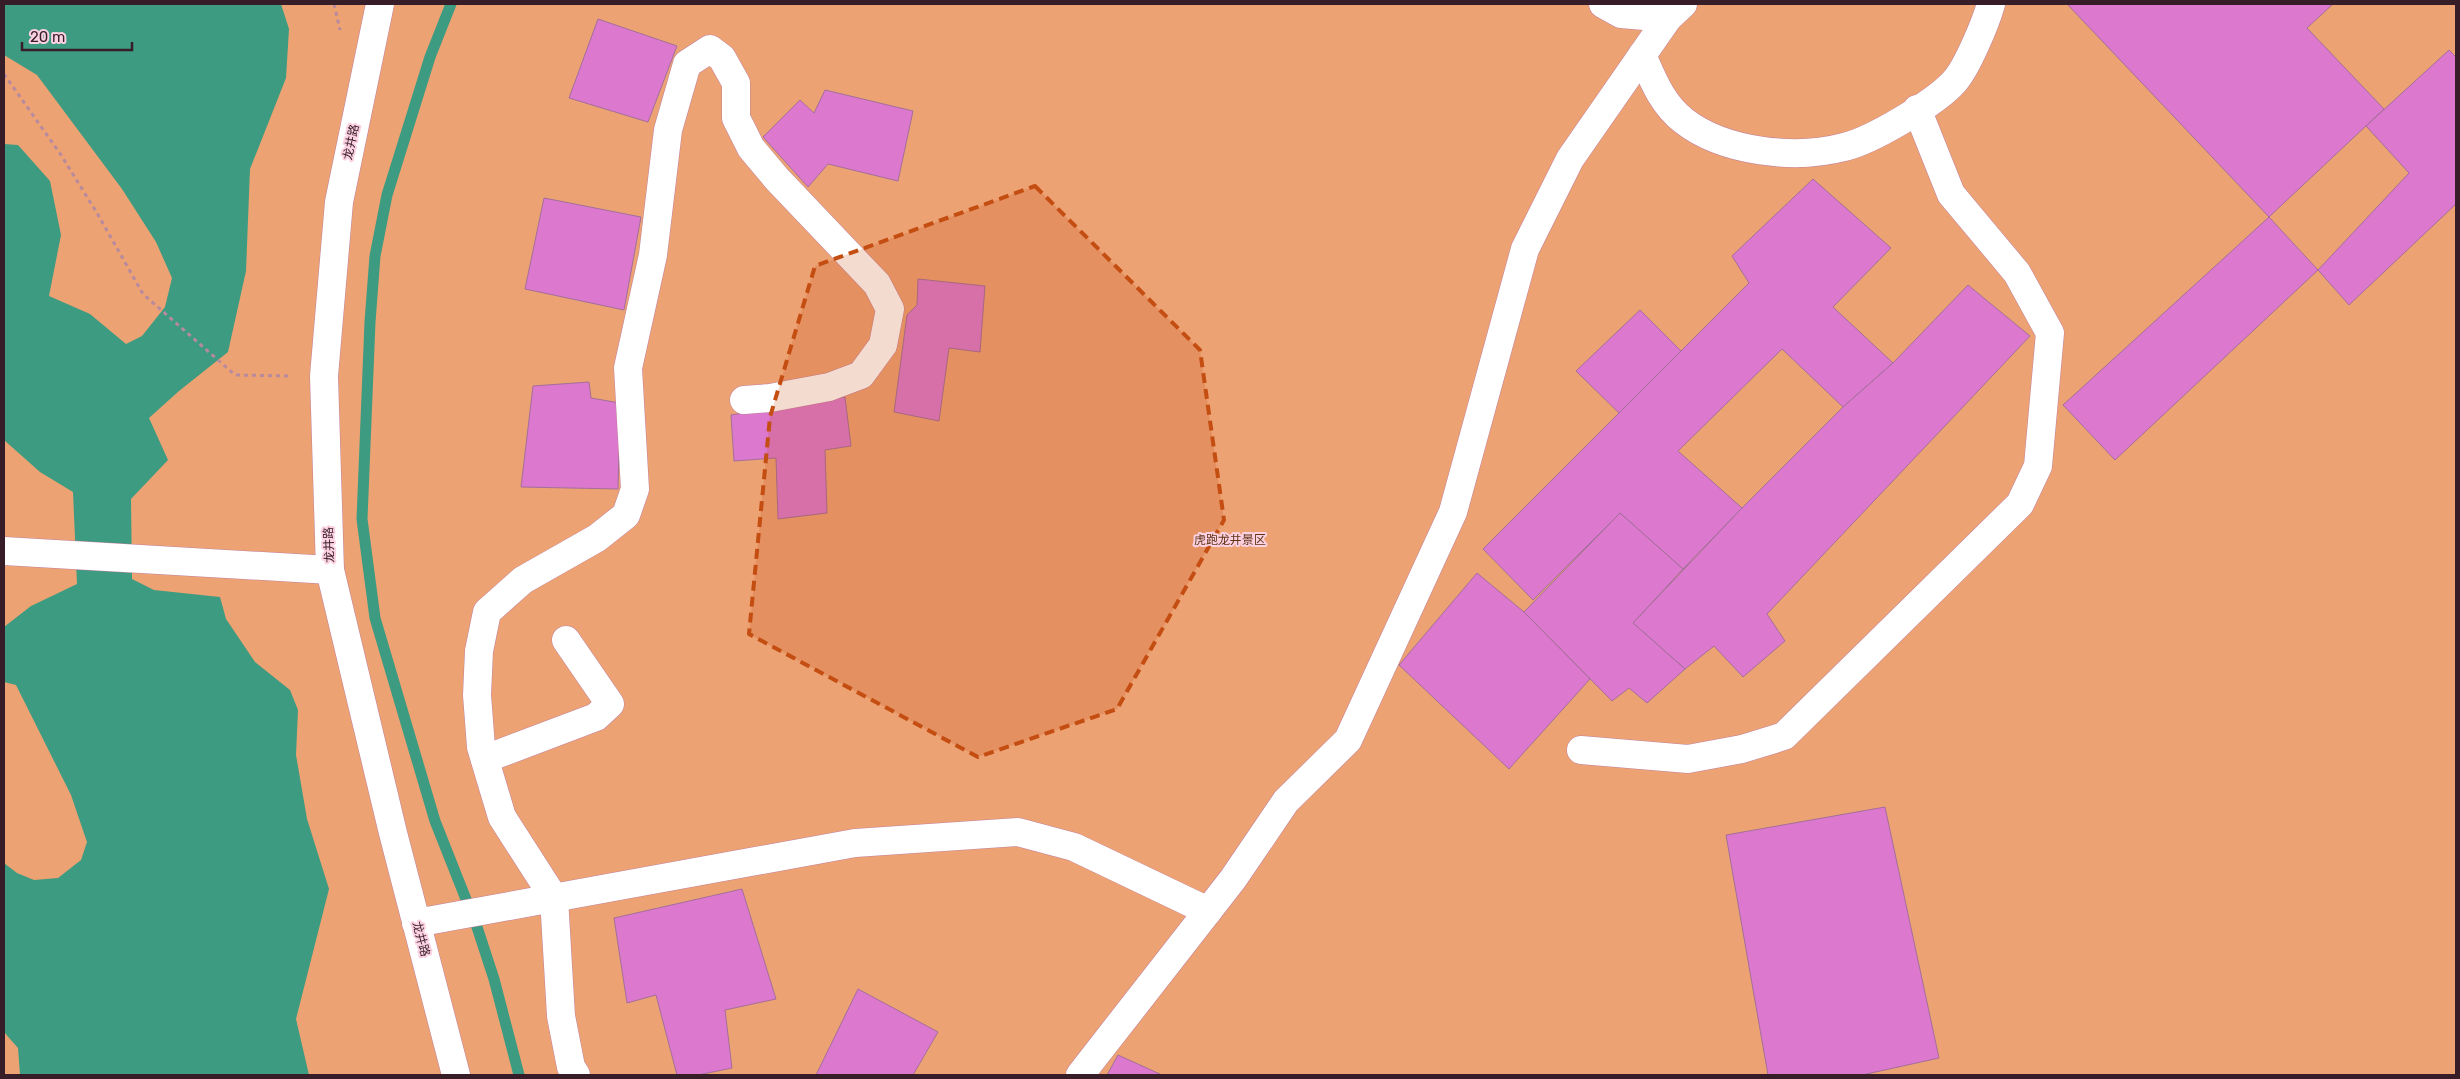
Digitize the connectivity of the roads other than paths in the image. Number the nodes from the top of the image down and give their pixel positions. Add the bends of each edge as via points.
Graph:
1 (380, 4) edge
2 (1603, 4) edge
3 (1991, 4) edge
4 (1676, 11) edge
5 (1642, 55) junction
6 (1917, 110) junction
7 (744, 400) dead end
8 (4, 550) edge
9 (330, 570) junction
10 (566, 640) dead end
11 (1580, 750) dead end
12 (484, 759) junction
13 (554, 898) junction
14 (1208, 911) junction
15 (416, 923) junction
16 (456, 1075) edge
17 (576, 1075) edge
18 (1080, 1075) edge

1 - 9 street, 龙井路 via 339,202 324,376
2 - 4 street via 1621,14
3 - 6 street via 1985,26 1954,82
4 - 5 street
5 - 6 street via 1659,94 1684,121 1718,142 1798,153 1844,147 1890,127
5 - 14 street via 1570,159 1525,249 1453,512 1348,740 1286,801
6 - 11 street via 1951,194 2018,273 2050,333 2038,466 2020,504 1784,736 1742,749 1688,759
7 - 12 street via 829,387 861,375 883,345 890,309 877,284 751,148 736,118 736,83 722,58 710,49 687,64 668,130 653,255 628,368 632,498 626,515 597,538 523,580 487,612 479,651 476,695
8 - 9 street
9 - 15 street, 龙井路
10 - 12 street via 610,704 596,717
12 - 13 street via 502,817
13 - 14 street via 854,843 1018,832 1074,847
13 - 15 street
13 - 17 street via 561,1016 571,1066
14 - 18 street
15 - 16 street, 龙井路

